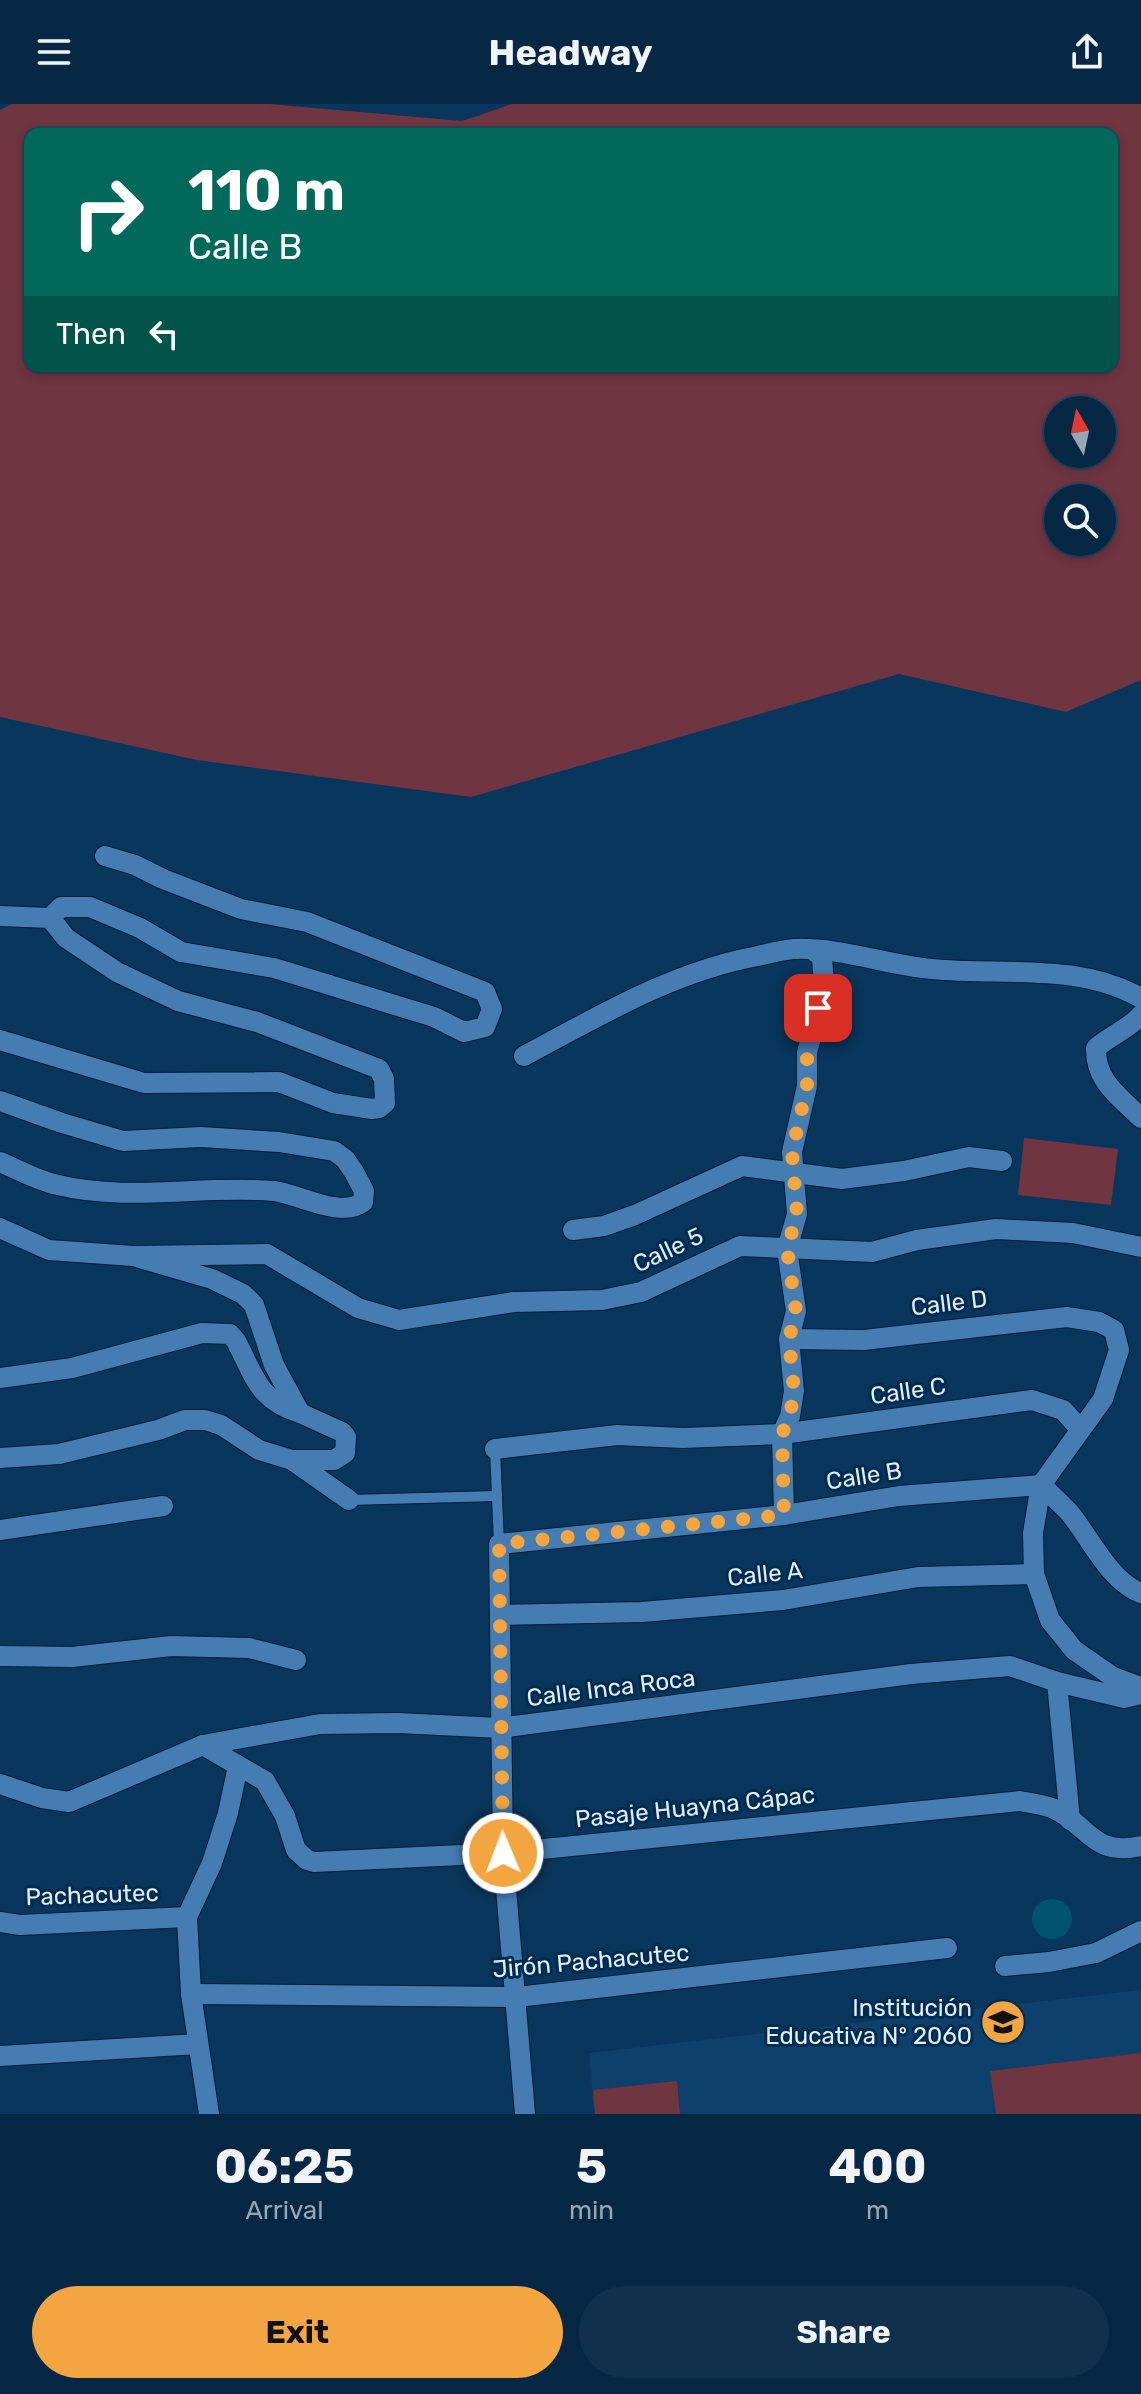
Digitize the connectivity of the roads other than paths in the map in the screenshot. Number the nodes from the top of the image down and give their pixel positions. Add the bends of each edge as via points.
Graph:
1 (105, 856) dead end
2 (0, 916) edge
3 (50, 918) junction
4 (813, 950) junction
5 (1141, 998) edge
6 (1141, 1015) edge
7 (0, 1040) edge
8 (524, 1056) dead end
9 (0, 1101) edge
10 (1141, 1118) edge
11 (1002, 1161) dead end
12 (0, 1162) edge
13 (795, 1173) junction
14 (0, 1228) edge
15 (573, 1230) dead end
16 (1141, 1247) edge
17 (787, 1249) junction
18 (133, 1256) junction
19 (789, 1339) junction
20 (0, 1378) edge
21 (300, 1413) junction
22 (1080, 1429) junction
23 (782, 1434) junction
24 (495, 1449) joint
25 (0, 1458) edge
26 (292, 1460) junction
27 (1041, 1485) junction
28 (497, 1496) junction
29 (349, 1500) joint
30 (163, 1506) dead end
31 (784, 1515) junction
32 (0, 1530) edge
33 (499, 1544) junction
34 (1034, 1574) junction
35 (1141, 1593) edge
36 (501, 1615) junction
37 (0, 1656) edge
38 (296, 1660) dead end
39 (1057, 1682) junction
40 (1141, 1687) edge
41 (1141, 1694) edge
42 (500, 1728) junction
43 (203, 1745) junction
44 (238, 1766) junction
45 (0, 1784) edge
46 (1070, 1820) junction
47 (1141, 1846) edge
48 (503, 1853) junction
49 (187, 1917) junction
50 (0, 1922) edge
51 (1141, 1931) edge
52 (947, 1948) dead end
53 (1005, 1966) dead end
54 (191, 1994) junction
55 (517, 1997) junction
56 (198, 2044) junction
57 (0, 2056) edge
58 (209, 2114) edge
59 (525, 2114) edge

1 - 3 street via 241,909 307,922 485,992 492,1009 485,1027 464,1032 434,1017 274,968 181,952 90,907 61,907
2 - 3 street
3 - 7 street via 66,938 117,972 178,1001 257,1022 379,1069 385,1103 372,1109 333,1103 279,1082 144,1083
4 - 5 street via 932,969 1065,974 1123,988
4 - 8 street via 721,962 639,996
4 - 13 street via 822,957 824,985 807,1053 807,1086 792,1152
6 - 10 street via 1096,1048 1095,1065
9 - 12 street via 123,1141 201,1137 334,1151 364,1191 363,1202 333,1207 278,1192 212,1189 119,1193 57,1185
11 - 13 street via 969,1157 842,1179
13 - 15 street via 742,1166 635,1215
13 - 17 street via 797,1214
14 - 18 street via 49,1250
16 - 17 street, Calle 5 via 1073,1233 996,1229 872,1252
17 - 18 street, Calle 5 via 740,1246 641,1292 602,1300 514,1302 399,1320 358,1308 267,1254
17 - 19 street via 796,1311
18 - 21 street via 212,1279 249,1299 274,1365
19 - 22 street, Calle D via 864,1340 1067,1317 1099,1322 1114,1330 1119,1350 1103,1399
19 - 23 street via 794,1391
20 - 21 street via 72,1368 220,1332 230,1334 264,1395
21 - 26 street via 342,1432 345,1453 334,1460
22 - 23 street, Calle C via 1063,1410 1032,1400
22 - 27 street
23 - 24 street, Calle C via 617,1435
23 - 31 street
24 - 28 lane
25 - 26 street via 59,1454 185,1420 205,1420 259,1450
26 - 29 street
27 - 31 street, Calle B via 899,1496
27 - 34 street via 1033,1533
27 - 35 street via 1110,1567
28 - 29 lane
28 - 33 lane
30 - 32 street
31 - 33 street, Calle B
33 - 36 street
34 - 36 street, Calle A via 918,1577 783,1600 642,1612
34 - 40 street via 1050,1620 1074,1650 1113,1677
36 - 42 street
37 - 38 street via 72,1657 171,1646 249,1648
39 - 41 street, Calle Inca Roca via 1124,1698
39 - 42 street, Calle Inca Roca via 1010,1666 911,1674
39 - 46 street
42 - 43 street, Calle Inca Roca via 320,1724
42 - 48 street
43 - 44 street, Pasaje Huayna Cápac
43 - 45 street, Calle Inca Roca via 69,1802
44 - 48 street, Pasaje Huayna Cápac via 265,1781 296,1850 307,1860
44 - 49 street via 212,1863
46 - 47 street, Pasaje Huayna Cápac via 1116,1850
46 - 48 street, Pasaje Huayna Cápac via 1051,1808 1020,1801
48 - 55 street
49 - 50 street, Pachacutec
49 - 54 street
51 - 53 street via 1096,1953
52 - 55 street, Jirón Pachacutec
54 - 55 street, Jirón Pachacutec
54 - 56 street
55 - 59 street
56 - 57 street
56 - 58 street

